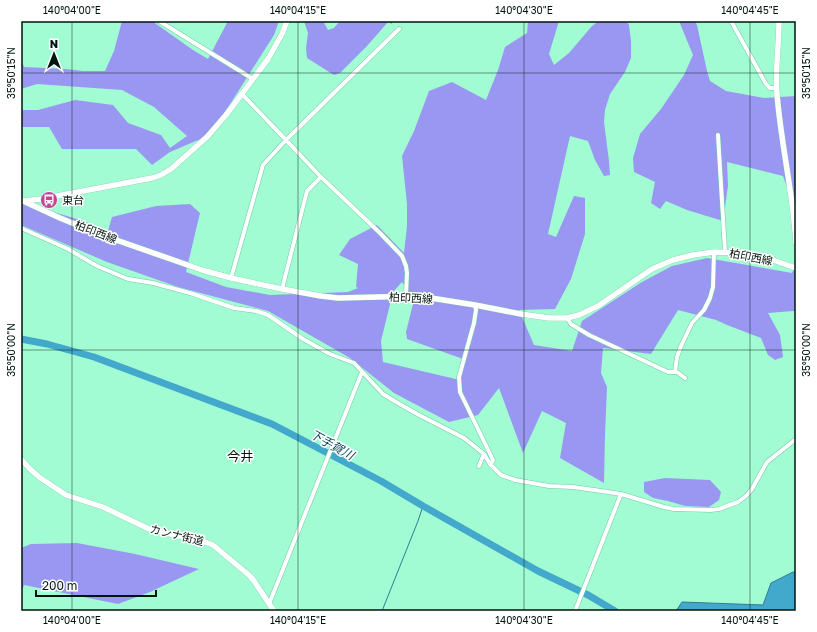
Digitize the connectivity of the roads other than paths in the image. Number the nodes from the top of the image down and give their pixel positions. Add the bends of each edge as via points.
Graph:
1 (158, 21) edge
2 (287, 21) edge
3 (731, 21) edge
4 (779, 21) edge
5 (399, 29) dead end
6 (253, 79) junction
7 (777, 88) junction
8 (242, 94) junction
9 (718, 135) dead end
10 (286, 140) junction
11 (321, 177) junction
12 (22, 200) edge
13 (21, 228) edge
14 (796, 243) edge
15 (725, 251) junction
16 (714, 252) junction
17 (796, 268) edge
18 (232, 278) junction
19 (282, 289) junction
20 (406, 295) junction
21 (476, 305) junction
22 (567, 318) junction
23 (362, 372) junction
24 (675, 372) junction
25 (686, 378) dead end
26 (796, 439) edge
27 (484, 454) junction
28 (21, 459) edge
29 (490, 464) junction
30 (479, 466) dead end
31 (621, 494) junction
32 (269, 604) junction
33 (274, 611) edge
34 (575, 611) edge

1 - 6 street
2 - 6 street via 275,48
3 - 7 street via 766,84 770,88
4 - 7 street
5 - 10 street
6 - 8 street
7 - 14 street
8 - 10 street
8 - 12 street via 207,137 161,175 41,199
9 - 15 street
10 - 11 street
10 - 18 street via 263,165
11 - 19 street via 307,191
11 - 20 street via 402,256 407,273
12 - 18 street, 柏印西線 via 99,234
13 - 23 street via 128,279 153,282 234,308 268,315 303,339 330,354 354,363
15 - 16 street, 柏印西線
15 - 17 street, 柏印西線 via 755,255
16 - 22 street, 柏印西線 via 704,252 662,264 598,306
16 - 24 street via 713,287 710,298 704,310 692,323 681,346
18 - 19 street, 柏印西線
19 - 20 street, 柏印西線 via 338,298
20 - 21 street, 柏印西線
21 - 22 street, 柏印西線 via 535,316
21 - 29 street via 459,383 460,392 493,460
22 - 24 street via 571,324 589,335 668,372
23 - 27 street via 383,394 464,438
23 - 32 street
24 - 25 street
26 - 31 street via 766,462 746,496 719,509 674,509
27 - 29 street
27 - 30 street
28 - 32 street, カンナ街道 via 39,477 66,495 103,507 149,529 213,545 250,576
29 - 31 street via 501,475 515,480
31 - 34 street
32 - 33 street, カンナ街道

